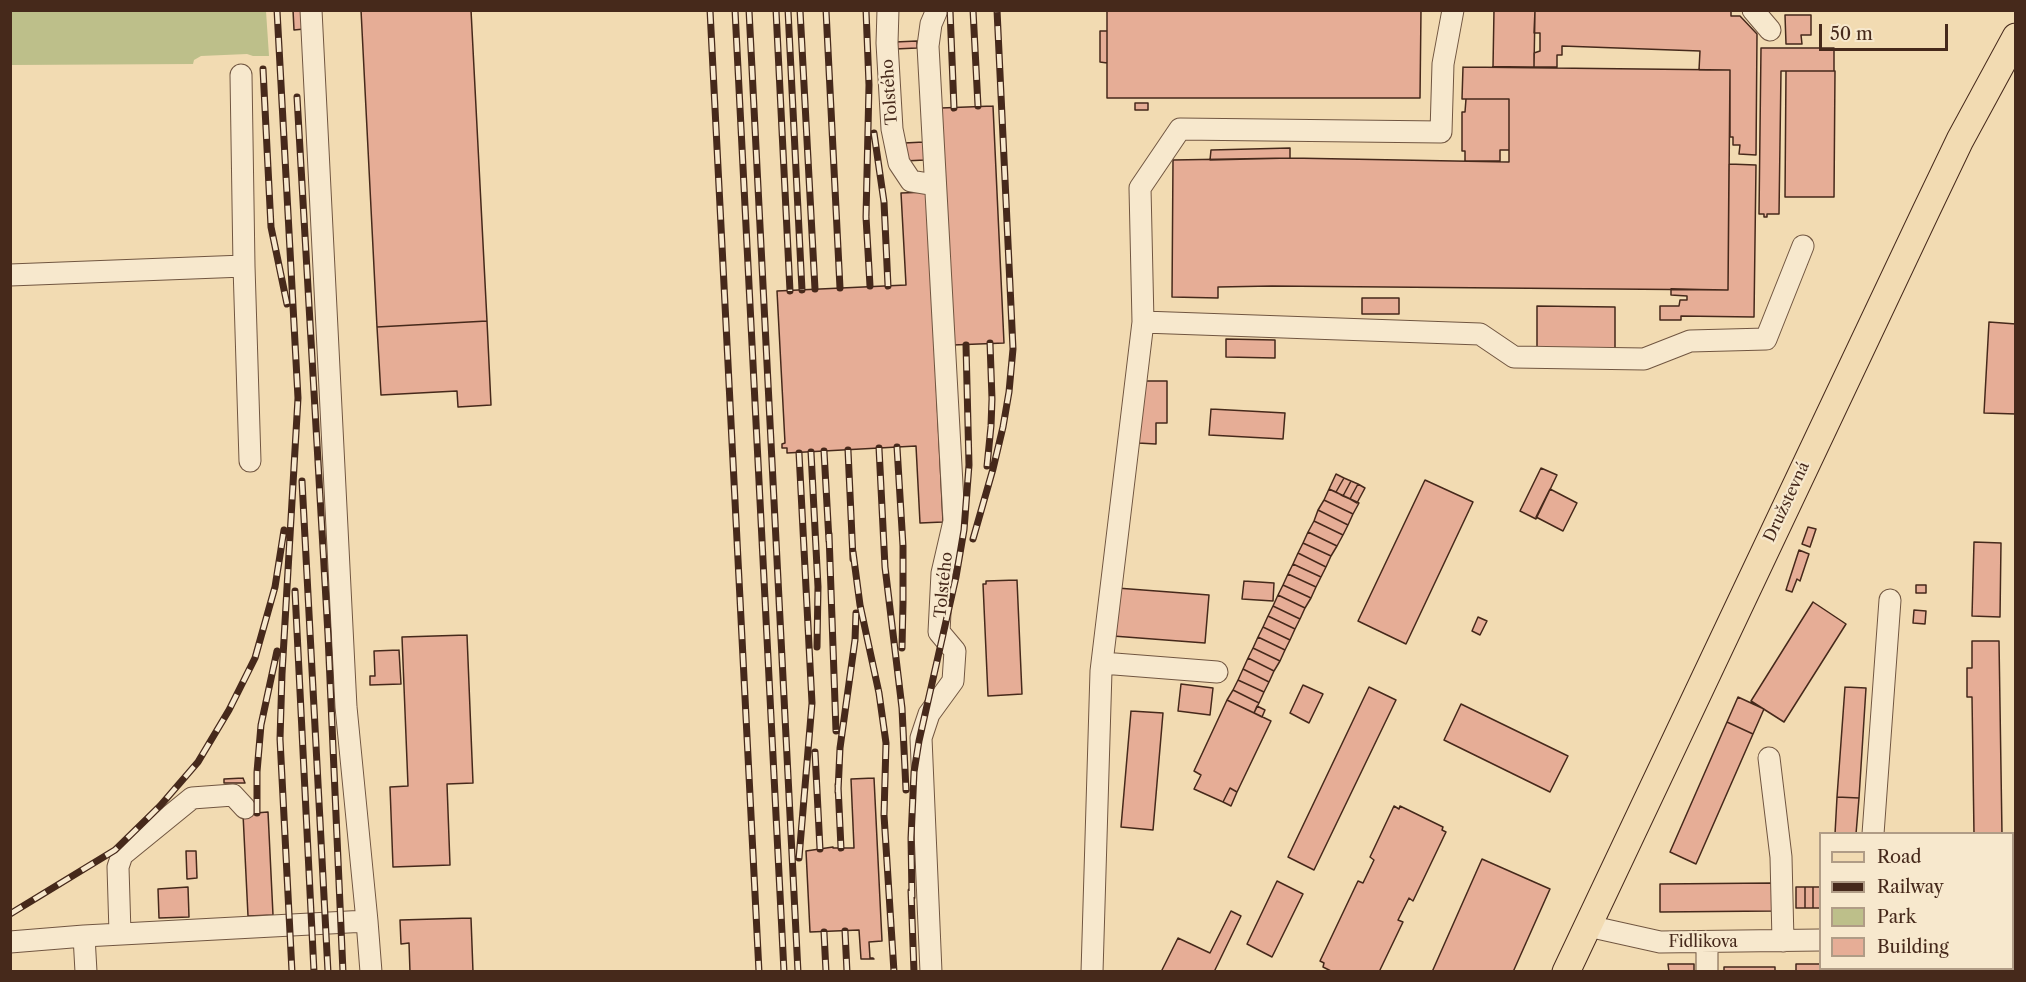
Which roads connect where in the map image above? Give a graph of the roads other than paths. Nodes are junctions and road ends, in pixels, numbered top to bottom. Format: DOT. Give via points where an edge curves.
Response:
graph roads {
  1 [pos="311,10"];
  2 [pos="888,10"];
  3 [pos="937,10"];
  4 [pos="1453,10"];
  5 [pos="1753,10"];
  6 [pos="1770,30"];
  7 [pos="2016,37"];
  8 [pos="241,75"];
  9 [pos="935,185"];
  10 [pos="1803,246"];
  11 [pos="244,266"];
  12 [pos="10,275"];
  13 [pos="1143,322"];
  14 [pos="250,461"];
  15 [pos="1890,600"];
  16 [pos="1102,663"];
  17 [pos="1217,672"];
  18 [pos="1769,758"];
  19 [pos="244,808"];
  20 [pos="1873,832"];
  21 [pos="367,921"];
  22 [pos="1588,926"];
  23 [pos="120,933"];
  24 [pos="84,936"];
  25 [pos="1819,940"];
  26 [pos="1783,941"];
  27 [pos="10,942"];
  28 [pos="1707,942"];
  29 [pos="86,972"];
  30 [pos="371,972"];
  31 [pos="931,972"];
  32 [pos="1092,972"];
  33 [pos="1566,972"];
  34 [pos="1707,972"];
  1 -- 21 [label="street" via="346,706"];
  2 -- 9 [label="street, Tolstého" via="892,129 899,163 911,181"];
  3 -- 9 [label="street, Tolstého" via="928,46"];
  4 -- 13 [label="street" via="1443,64 1440,132 1180,129 1140,188"];
  5 -- 6 [label="street"];
  7 -- 22 [label="main road, Družstevná" via="1960,140"];
  8 -- 11 [label="street"];
  9 -- 31 [label="street, Tolstého" via="954,521 942,573 939,632 955,651 953,681 929,714 921,738"];
  10 -- 13 [label="street" via="1766,339 1690,341 1644,358 1514,357 1480,334"];
  11 -- 12 [label="street"];
  11 -- 14 [label="street"];
  13 -- 16 [label="street"];
  15 -- 20 [label="street"];
  16 -- 17 [label="street"];
  16 -- 32 [label="street"];
  18 -- 26 [label="street" via="1781,856"];
  19 -- 23 [label="street" via="233,795 192,798 122,855 118,867"];
  21 -- 23 [label="street"];
  21 -- 30 [label="street"];
  22 -- 28 [label="street, Fidlikova" via="1660,942"];
  22 -- 33 [label="main road, Družstevná"];
  23 -- 24 [label="street"];
  24 -- 27 [label="street"];
  24 -- 29 [label="street"];
  25 -- 26 [label="street, Fidlikova"];
  26 -- 28 [label="street, Fidlikova"];
  28 -- 34 [label="street"];
}
